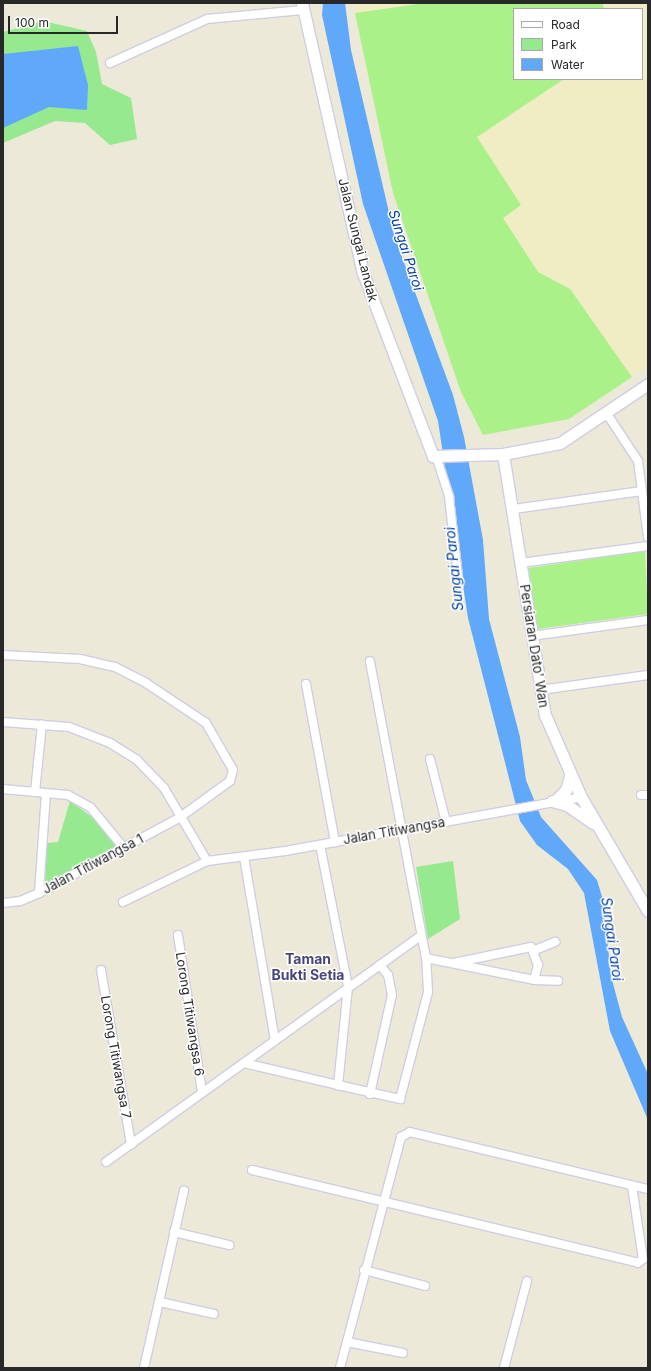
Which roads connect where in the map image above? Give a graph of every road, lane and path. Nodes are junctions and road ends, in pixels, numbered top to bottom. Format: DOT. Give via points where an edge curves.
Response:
graph roads {
  1 [pos="303,7"];
  2 [pos="110,63"];
  3 [pos="648,384"];
  4 [pos="607,414"];
  5 [pos="503,454"];
  6 [pos="441,458"];
  7 [pos="642,491"];
  8 [pos="514,509"];
  9 [pos="648,538"];
  10 [pos="648,546"];
  11 [pos="521,563"];
  12 [pos="459,585"];
  13 [pos="648,620"];
  14 [pos="531,636"];
  15 [pos="3,655"];
  16 [pos="370,661"];
  17 [pos="648,675"];
  18 [pos="306,684"];
  19 [pos="540,690"];
  20 [pos="3,722"];
  21 [pos="42,724"];
  22 [pos="430,760"];
  23 [pos="570,776"];
  24 [pos="3,789"];
  25 [pos="35,792"];
  26 [pos="46,793"];
  27 [pos="581,797"];
  28 [pos="553,801"];
  29 [pos="179,818"];
  30 [pos="446,822"];
  31 [pos="597,826"];
  32 [pos="400,830"];
  33 [pos="335,842"];
  34 [pos="320,845"];
  35 [pos="123,848"];
  36 [pos="244,857"];
  37 [pos="207,861"];
  38 [pos="39,893"];
  39 [pos="123,902"];
  40 [pos="3,903"];
  41 [pos="648,911"];
  42 [pos="178,935"];
  43 [pos="419,937"];
  44 [pos="555,942"];
  45 [pos="535,950"];
  46 [pos="426,958"];
  47 [pos="454,963"];
  48 [pos="380,965"];
  49 [pos="101,970"];
  50 [pos="534,980"];
  51 [pos="558,981"];
  52 [pos="348,987"];
  53 [pos="275,1040"];
  54 [pos="244,1063"];
  55 [pos="338,1085"];
  56 [pos="202,1092"];
  57 [pos="370,1094"];
  58 [pos="131,1144"];
  59 [pos="106,1162"];
  60 [pos="252,1170"];
  61 [pos="632,1186"];
  62 [pos="648,1189"];
  63 [pos="184,1190"];
  64 [pos="384,1200"];
  65 [pos="174,1232"];
  66 [pos="229,1245"];
  67 [pos="364,1270"];
  68 [pos="527,1281"];
  69 [pos="425,1286"];
  70 [pos="160,1302"];
  71 [pos="214,1314"];
  72 [pos="347,1342"];
  73 [pos="403,1353"];
  74 [pos="144,1368"];
  75 [pos="340,1368"];
  76 [pos="504,1368"];
  1 -- 2 [label="street" via="207,19"];
  1 -- 6 [label="street, Jalan Sungai Landak" via="363,273 409,399"];
  3 -- 4 [label="street"];
  4 -- 5 [label="street" via="560,443"];
  4 -- 7 [label="street" via="638,461"];
  5 -- 6 [label="street"];
  5 -- 8 [label="street, Persiaran Dato' Wan"];
  6 -- 12 [label="street" via="449,497"];
  7 -- 8 [label="street"];
  7 -- 9 [label="street"];
  8 -- 11 [label="street, Persiaran Dato' Wan"];
  10 -- 11 [label="street"];
  11 -- 14 [label="street, Persiaran Dato' Wan"];
  13 -- 14 [label="street"];
  14 -- 19 [label="street, Persiaran Dato' Wan"];
  15 -- 29 [label="street, Jalan Titiwangsa 1" via="80,659 115,667 146,682 206,723 234,770 230,781"];
  16 -- 32 [label="street"];
  17 -- 19 [label="street"];
  18 -- 33 [label="street"];
  19 -- 23 [label="street, Persiaran Dato' Wan" via="544,715"];
  20 -- 21 [label="street"];
  21 -- 25 [label="street"];
  21 -- 29 [label="street" via="69,727 110,743 137,760 164,788"];
  22 -- 30 [label="street"];
  23 -- 27 [label="street, Persiaran Dato' Wan"];
  23 -- 28 [label="street" via="566,790"];
  24 -- 25 [label="street"];
  25 -- 26 [label="street"];
  26 -- 35 [label="street" via="68,795 91,808"];
  26 -- 38 [label="street"];
  27 -- 28 [label="street, Jalan Titiwangsa"];
  27 -- 31 [label="street, Persiaran Dato' Wan"];
  28 -- 30 [label="street, Jalan Titiwangsa"];
  28 -- 31 [label="street" via="567,805"];
  29 -- 35 [label="street, Jalan Titiwangsa 1"];
  29 -- 37 [label="street"];
  30 -- 32 [label="street, Jalan Titiwangsa"];
  31 -- 41 [label="street, Persiaran Dato' Wan"];
  32 -- 33 [label="street, Jalan Titiwangsa"];
  32 -- 43 [label="street"];
  33 -- 34 [label="street, Jalan Titiwangsa"];
  34 -- 36 [label="street, Jalan Titiwangsa"];
  34 -- 52 [label="street"];
  35 -- 38 [label="street, Jalan Titiwangsa 1"];
  36 -- 37 [label="street, Jalan Titiwangsa"];
  36 -- 53 [label="street"];
  37 -- 39 [label="street, Jalan Titiwangsa"];
  38 -- 40 [label="street, Jalan Titiwangsa 1" via="20,901"];
  42 -- 56 [label="street, Lorong Titiwangsa 6"];
  43 -- 46 [label="street"];
  43 -- 48 [label="street"];
  44 -- 45 [label="street"];
  45 -- 47 [label="street" via="529,947"];
  45 -- 50 [label="street" via="538,966"];
  46 -- 47 [label="street"];
  46 -- 57 [label="street" via="428,992 403,1097 396,1100"];
  47 -- 50 [label="street"];
  48 -- 52 [label="street"];
  48 -- 57 [label="street" via="388,976 392,995"];
  49 -- 58 [label="street, Lorong Titiwangsa 7"];
  50 -- 51 [label="street"];
  52 -- 53 [label="street"];
  52 -- 55 [label="street"];
  53 -- 54 [label="street"];
  54 -- 55 [label="street"];
  54 -- 56 [label="street"];
  55 -- 57 [label="street"];
  56 -- 58 [label="street"];
  58 -- 59 [label="street"];
  60 -- 64 [label="street"];
  61 -- 62 [label="street"];
  61 -- 64 [label="street" via="410,1132 401,1137"];
  61 -- 64 [label="street" via="643,1259 638,1263"];
  63 -- 65 [label="street"];
  64 -- 67 [label="street"];
  65 -- 66 [label="street"];
  65 -- 70 [label="street"];
  67 -- 69 [label="street"];
  67 -- 72 [label="street"];
  68 -- 76 [label="street"];
  70 -- 71 [label="street"];
  70 -- 74 [label="street"];
  72 -- 73 [label="street"];
  72 -- 75 [label="street"];
}
